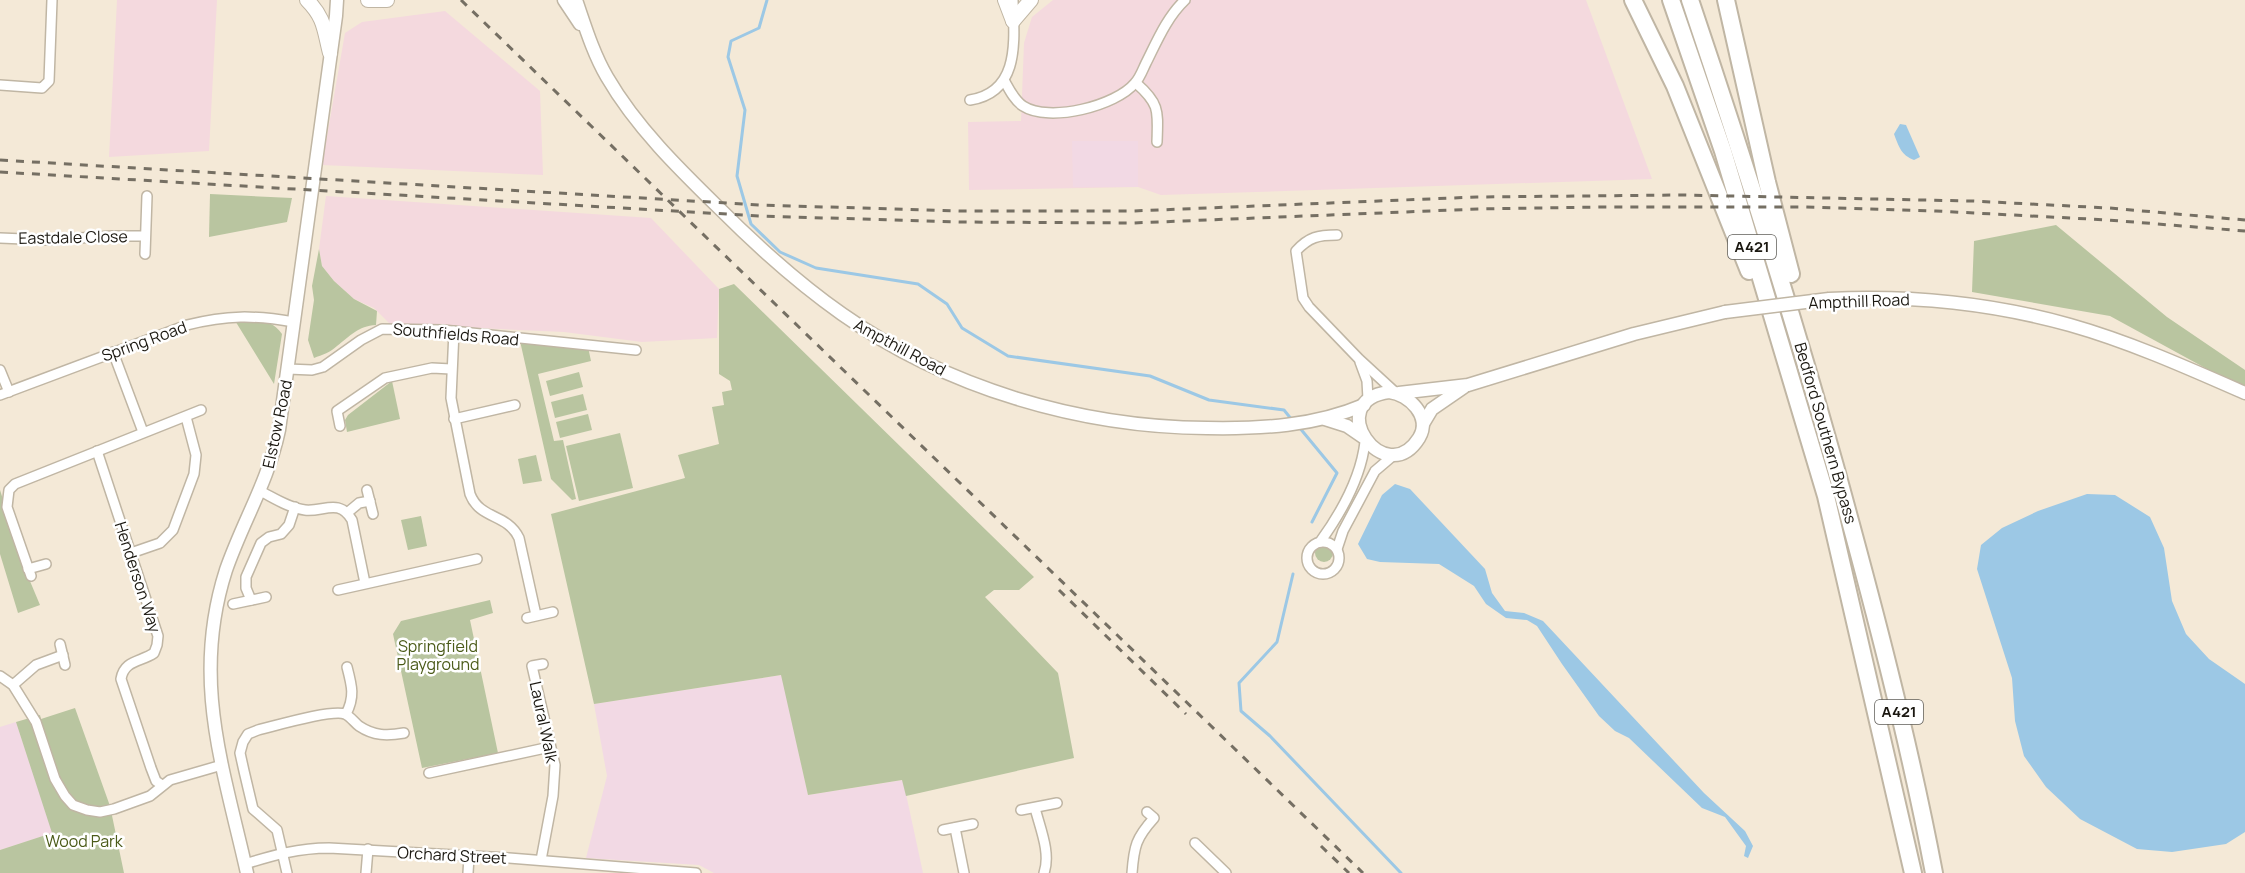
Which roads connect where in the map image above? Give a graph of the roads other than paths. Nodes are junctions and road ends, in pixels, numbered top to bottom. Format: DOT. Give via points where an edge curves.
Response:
graph roads {
  1 [pos="52,0"];
  2 [pos="307,0"];
  3 [pos="337,0"];
  4 [pos="368,0"];
  5 [pos="387,0"];
  6 [pos="564,0"];
  7 [pos="576,0"];
  8 [pos="585,0"];
  9 [pos="1005,0"];
  10 [pos="1013,0"];
  11 [pos="1031,0"];
  12 [pos="1185,0"];
  13 [pos="1634,0"];
  14 [pos="1671,0"];
  15 [pos="1690,0"];
  16 [pos="1726,0"];
  17 [pos="1014,21"];
  18 [pos="592,43"];
  19 [pos="330,53"];
  20 [pos="1004,80"];
  21 [pos="1136,82"];
  22 [pos="0,86"];
  23 [pos="970,100"];
  24 [pos="1157,142"];
  25 [pos="147,196"];
  26 [pos="145,236"];
  27 [pos="1337,236"];
  28 [pos="0,238"];
  29 [pos="145,254"];
  30 [pos="294,322"];
  31 [pos="453,331"];
  32 [pos="636,350"];
  33 [pos="113,352"];
  34 [pos="1359,359"];
  35 [pos="288,369"];
  36 [pos="451,369"];
  37 [pos="0,370"];
  38 [pos="1468,385"];
  39 [pos="1397,393"];
  40 [pos="2245,393"];
  41 [pos="4,394"];
  42 [pos="1366,402"];
  43 [pos="515,405"];
  44 [pos="1820,406"];
  45 [pos="201,410"];
  46 [pos="186,417"];
  47 [pos="454,419"];
  48 [pos="1325,419"];
  49 [pos="1423,424"];
  50 [pos="340,426"];
  51 [pos="143,432"];
  52 [pos="1364,439"];
  53 [pos="97,451"];
  54 [pos="1395,454"];
  55 [pos="368,490"];
  56 [pos="260,491"];
  57 [pos="1826,496"];
  58 [pos="370,501"];
  59 [pos="295,507"];
  60 [pos="347,513"];
  61 [pos="373,514"];
  62 [pos="1320,542"];
  63 [pos="1337,549"];
  64 [pos="131,553"];
  65 [pos="477,558"];
  66 [pos="46,564"];
  67 [pos="365,583"];
  68 [pos="338,590"];
  69 [pos="266,597"];
  70 [pos="251,600"];
  71 [pos="233,604"];
  72 [pos="553,612"];
  73 [pos="60,644"];
  74 [pos="543,664"];
  75 [pos="348,667"];
  76 [pos="0,676"];
  77 [pos="13,685"];
  78 [pos="346,714"];
  79 [pos="404,732"];
  80 [pos="550,747"];
  81 [pos="222,765"];
  82 [pos="429,773"];
  83 [pos="162,785"];
  84 [pos="1057,803"];
  85 [pos="1035,808"];
  86 [pos="1021,810"];
  87 [pos="1147,812"];
  88 [pos="973,824"];
  89 [pos="955,828"];
  90 [pos="943,830"];
  91 [pos="1195,843"];
  92 [pos="368,849"];
  93 [pos="282,852"];
  94 [pos="469,857"];
  95 [pos="541,860"];
  96 [pos="246,868"];
  97 [pos="287,873"];
  98 [pos="366,873"];
  99 [pos="468,873"];
  100 [pos="696,873"];
  101 [pos="964,873"];
  102 [pos="1044,873"];
  103 [pos="1132,873"];
  104 [pos="1226,873"];
  105 [pos="1913,873"];
  106 [pos="1934,873"];
  1 -- 22 [label="street" via="50,81 42,88"];
  2 -- 19 [label="main road" via="324,22"];
  3 -- 19 [label="main road, Elstow Road"];
  4 -- 5 [label="main road"];
  6 -- 18 [label="main road, Ampthill Road"];
  7 -- 18 [label="main road, Ampthill Road"];
  8 -- 18 [label="main road"];
  9 -- 17 [label="main road"];
  10 -- 17 [label="street"];
  11 -- 17 [label="main road"];
  12 -- 21 [label="street" via="1165,26"];
  13 -- 57 [label="highway" via="1675,86 1748,266"];
  14 -- 57 [label="highway, Bedford Southern Bypass / A421" via="1723,151"];
  15 -- 44 [label="highway, Bedford Southern Bypass / A421"];
  16 -- 44 [label="highway"];
  17 -- 20 [label="street" via="1011,65"];
  18 -- 48 [label="main road, Ampthill Road" via="607,76 633,116 735,224 824,301 909,354 996,391 1077,414 1169,427 1221,428"];
  19 -- 30 [label="main road, Elstow Road"];
  20 -- 21 [label="street" via="1023,106 1054,112 1109,101"];
  20 -- 23 [label="street" via="994,93"];
  21 -- 24 [label="street" via="1156,107"];
  25 -- 26 [label="street, Eastdale Close"];
  26 -- 28 [label="street, Eastdale Close"];
  26 -- 29 [label="street, Eastdale Close"];
  27 -- 34 [label="street" via="1318,235 1296,251 1300,286 1309,307"];
  30 -- 33 [label="street, Spring Road" via="258,316 214,318"];
  30 -- 35 [label="main road, Elstow Road"];
  31 -- 32 [label="street, Southfields Road"];
  31 -- 35 [label="street, Southfields Road" via="382,328 323,367"];
  31 -- 36 [label="street"];
  33 -- 41 [label="street, Spring Road"];
  33 -- 51 [label="street"];
  34 -- 39 [label="street"];
  34 -- 42 [label="street" via="1367,381"];
  35 -- 56 [label="main road, Elstow Road" via="272,462"];
  36 -- 47 [label="street"];
  36 -- 50 [label="street" via="432,368 384,378 337,411"];
  37 -- 41 [label="street"];
  38 -- 39 [label="main road, Ampthill Road"];
  38 -- 40 [label="main road, Ampthill Road, bridge" via="1634,334 1725,312 1829,299 1917,298 2021,313 2097,334"];
  38 -- 49 [label="main road, Ampthill Road" via="1432,409"];
  39 -- 42 [label="main road" via="1381,393"];
  39 -- 49 [label="main road" via="1415,406"];
  42 -- 48 [label="main road, Ampthill Road"];
  42 -- 52 [label="main road" via="1360,419"];
  43 -- 47 [label="street"];
  44 -- 106 [label="highway, Bedford Southern Bypass / A421" via="1860,552"];
  45 -- 46 [label="street"];
  46 -- 51 [label="street"];
  46 -- 64 [label="street" via="196,455 194,474 173,530 160,543"];
  47 -- 72 [label="street" via="474,504 516,531 532,617"];
  48 -- 52 [label="main road" via="1347,426"];
  49 -- 54 [label="main road" via="1416,442"];
  51 -- 53 [label="street"];
  52 -- 54 [label="main road" via="1376,450"];
  52 -- 62 [label="street" via="1363,463"];
  53 -- 64 [label="street, Henderson Way"];
  53 -- 66 [label="street" via="23,480 9,490 7,507 30,573"];
  54 -- 63 [label="street" via="1374,471"];
  55 -- 58 [label="street"];
  56 -- 59 [label="street"];
  56 -- 81 [label="main road, Elstow Road" via="227,568 212,631 210,696"];
  57 -- 105 [label="highway, Bedford Southern Bypass / A421"];
  58 -- 60 [label="street" via="359,503"];
  58 -- 61 [label="street"];
  59 -- 60 [label="street" via="339,507"];
  59 -- 70 [label="street" via="281,534 261,543 246,577"];
  60 -- 67 [label="street" via="352,520"];
  62 -- 63 [label="street"];
  62 -- 63 [label="street" via="1308,554 1308,563 1317,573 1335,570 1340,557"];
  64 -- 83 [label="street, Henderson Way" via="158,645 147,658 126,666 121,679 156,781"];
  65 -- 67 [label="street"];
  67 -- 68 [label="street"];
  69 -- 70 [label="street"];
  70 -- 71 [label="street"];
  73 -- 77 [label="street" via="64,660 36,665"];
  74 -- 80 [label="street, Laural Walk" via="532,666"];
  75 -- 78 [label="street" via="353,691"];
  76 -- 77 [label="street"];
  77 -- 83 [label="street" via="36,722 55,779 73,805 100,812 114,809 150,796"];
  78 -- 79 [label="street" via="375,734 390,736"];
  78 -- 93 [label="street" via="332,713 258,729 243,742 240,753 253,809 277,830"];
  80 -- 82 [label="street"];
  80 -- 95 [label="street, Laural Walk" via="555,779"];
  81 -- 83 [label="street"];
  81 -- 96 [label="main road, Elstow Road"];
  84 -- 85 [label="street"];
  85 -- 86 [label="street"];
  85 -- 102 [label="street" via="1046,850"];
  87 -- 103 [label="street" via="1154,818 1133,849"];
  88 -- 89 [label="street"];
  89 -- 90 [label="street"];
  89 -- 101 [label="street"];
  91 -- 104 [label="street"];
  92 -- 93 [label="street, Orchard Street" via="304,848"];
  92 -- 94 [label="street, Orchard Street"];
  92 -- 98 [label="street"];
  93 -- 96 [label="street, Orchard Street"];
  93 -- 97 [label="street"];
  94 -- 95 [label="street, Orchard Street"];
  94 -- 99 [label="street"];
  95 -- 100 [label="street, Orchard Street"];
}
